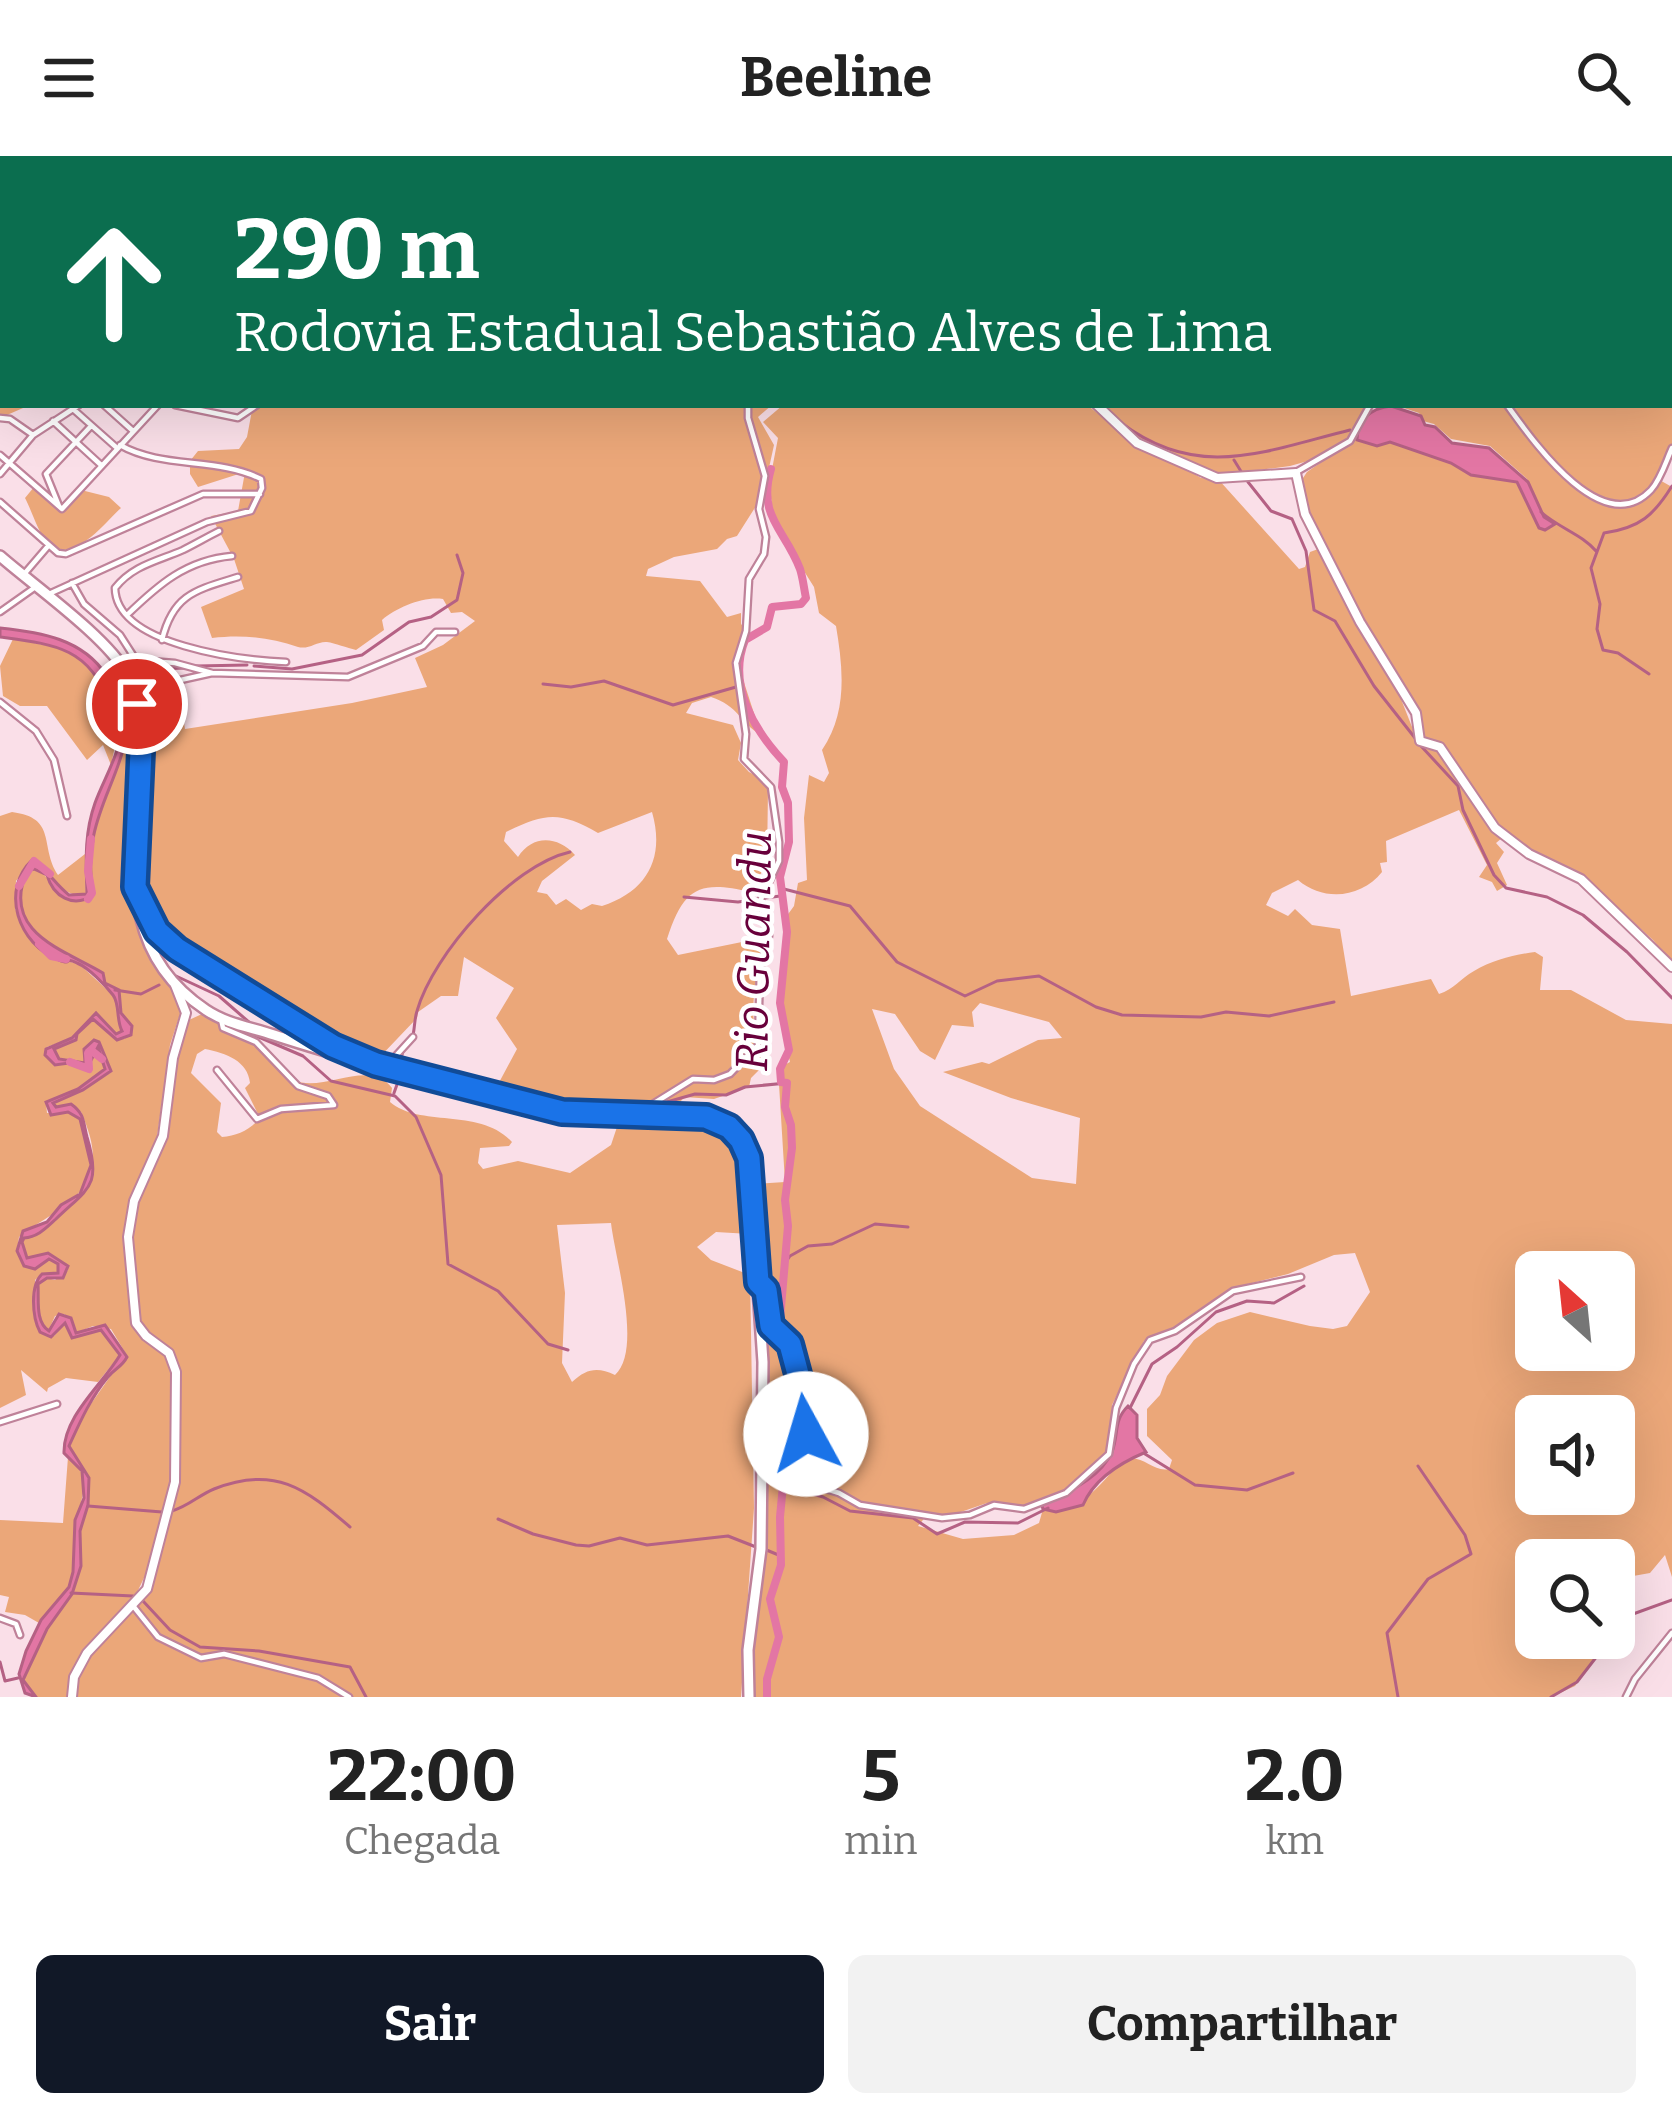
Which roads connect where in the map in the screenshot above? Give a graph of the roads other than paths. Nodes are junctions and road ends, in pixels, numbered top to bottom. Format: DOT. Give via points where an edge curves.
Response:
graph roads {
  1 [pos="74,408"];
  2 [pos="77,408"];
  3 [pos="107,408"];
  4 [pos="155,408"];
  5 [pos="189,408"];
  6 [pos="254,408"];
  7 [pos="748,408"];
  8 [pos="1100,408"];
  9 [pos="1368,408"];
  10 [pos="1509,408"];
  11 [pos="0,418"];
  12 [pos="53,422"];
  13 [pos="91,426"];
  14 [pos="133,431"];
  15 [pos="33,435"];
  16 [pos="75,442"];
  17 [pos="118,446"];
  18 [pos="1672,448"];
  19 [pos="0,455"];
  20 [pos="10,463"];
  21 [pos="101,465"];
  22 [pos="1296,473"];
  23 [pos="0,475"];
  24 [pos="260,494"];
  25 [pos="0,502"];
  26 [pos="61,508"];
  27 [pos="219,531"];
  28 [pos="49,545"];
  29 [pos="0,556"];
  30 [pos="232,556"];
  31 [pos="22,575"];
  32 [pos="238,577"];
  33 [pos="72,583"];
  34 [pos="35,586"];
  35 [pos="46,596"];
  36 [pos="0,613"];
  37 [pos="128,616"];
  38 [pos="455,632"];
  39 [pos="162,640"];
  40 [pos="246,659"];
  41 [pos="286,662"];
  42 [pos="212,673"];
  43 [pos="251,674"];
  44 [pos="136,696"];
  45 [pos="0,702"];
  46 [pos="67,816"];
  47 [pos="135,887"];
  48 [pos="177,949"];
  49 [pos="156,963"];
  50 [pos="1672,968"];
  51 [pos="174,984"];
  52 [pos="270,1006"];
  53 [pos="218,1017"];
  54 [pos="271,1034"];
  55 [pos="413,1037"];
  56 [pos="172,1058"];
  57 [pos="376,1064"];
  58 [pos="391,1067"];
  59 [pos="217,1070"];
  60 [pos="638,1114"];
  61 [pos="1301,1277"];
  62 [pos="758,1282"];
  63 [pos="57,1404"];
  64 [pos="0,1422"];
  65 [pos="134,1607"];
  66 [pos="0,1618"];
  67 [pos="1672,1633"];
  68 [pos="20,1635"];
  69 [pos="72,1697"];
  70 [pos="349,1697"];
  71 [pos="749,1697"];
  72 [pos="1626,1697"];
  1 -- 12 [label="street"];
  2 -- 13 [label="street"];
  3 -- 14 [label="street"];
  4 -- 14 [label="street"];
  5 -- 6 [label="street" via="235,418"];
  7 -- 60 [label="street" via="765,476 759,509 766,537 751,573 736,676 744,759 771,787 779,852 761,900 769,935 758,1045 730,1074 689,1081"];
  8 -- 22 [label="street" via="1137,443 1217,478"];
  9 -- 22 [label="street" via="1350,441"];
  10 -- 18 [label="street" via="1569,482 1597,497 1643,496"];
  11 -- 15 [label="street"];
  12 -- 15 [label="street"];
  12 -- 16 [label="street"];
  13 -- 16 [label="street"];
  13 -- 17 [label="street"];
  14 -- 17 [label="street"];
  15 -- 20 [label="street"];
  16 -- 21 [label="street"];
  16 -- 26 [label="street" via="46,474"];
  17 -- 21 [label="street"];
  17 -- 24 [label="street" via="244,471 262,480"];
  19 -- 20 [label="street"];
  20 -- 23 [label="street"];
  20 -- 26 [label="street"];
  21 -- 26 [label="street"];
  22 -- 50 [label="street" via="1306,514 1416,713 1420,741 1440,747 1495,828 1581,878"];
  24 -- 28 [label="street" via="203,494 73,552"];
  24 -- 33 [label="street" via="251,512 208,522"];
  25 -- 28 [label="street"];
  27 -- 37 [label="street" via="123,578 115,596"];
  28 -- 31 [label="street"];
  29 -- 31 [label="main road"];
  30 -- 37 [label="street" via="166,578"];
  31 -- 34 [label="main road"];
  32 -- 39 [label="street" via="182,599"];
  33 -- 35 [label="street"];
  33 -- 42 [label="street" via="136,660"];
  34 -- 35 [label="main road"];
  34 -- 36 [label="street"];
  35 -- 44 [label="main road" via="116,659"];
  37 -- 39 [label="street"];
  38 -- 43 [label="street" via="436,632 426,644 342,678"];
  39 -- 40 [label="street"];
  40 -- 41 [label="street"];
  40 -- 43 [label="street"];
  42 -- 43 [label="street"];
  42 -- 44 [label="street"];
  44 -- 47 [label="main road"];
  45 -- 46 [label="street" via="54,760"];
  47 -- 48 [label="main road" via="150,921"];
  47 -- 49 [label="main road"];
  48 -- 49 [label="main road" via="163,948"];
  48 -- 52 [label="main road"];
  49 -- 51 [label="main road"];
  51 -- 53 [label="main road"];
  51 -- 56 [label="street" via="186,1012"];
  52 -- 54 [label="main road" via="284,1022"];
  52 -- 57 [label="main road"];
  53 -- 54 [label="main road"];
  53 -- 56 [label="street" via="187,1022"];
  53 -- 59 [label="street" via="334,1105 257,1119"];
  54 -- 57 [label="main road"];
  55 -- 58 [label="street"];
  56 -- 65 [label="street" via="163,1136 134,1201 128,1238 136,1323 169,1353 176,1372 177,1469 152,1577"];
  57 -- 58 [label="main road"];
  58 -- 60 [label="main road" via="562,1112"];
  60 -- 62 [label="main road" via="706,1117 741,1140 754,1196"];
  61 -- 62 [label="street" via="1233,1291 1147,1343 1116,1408 1109,1454 1072,1490 1024,1509 994,1504 957,1518 860,1505 810,1484 803,1391"];
  62 -- 71 [label="main road" via="760,1550"];
  63 -- 64 [label="street"];
  65 -- 69 [label="street" via="86,1653"];
  65 -- 70 [label="street" via="158,1636 201,1658 224,1654 318,1678"];
  66 -- 68 [label="street"];
  67 -- 72 [label="street"];
}
